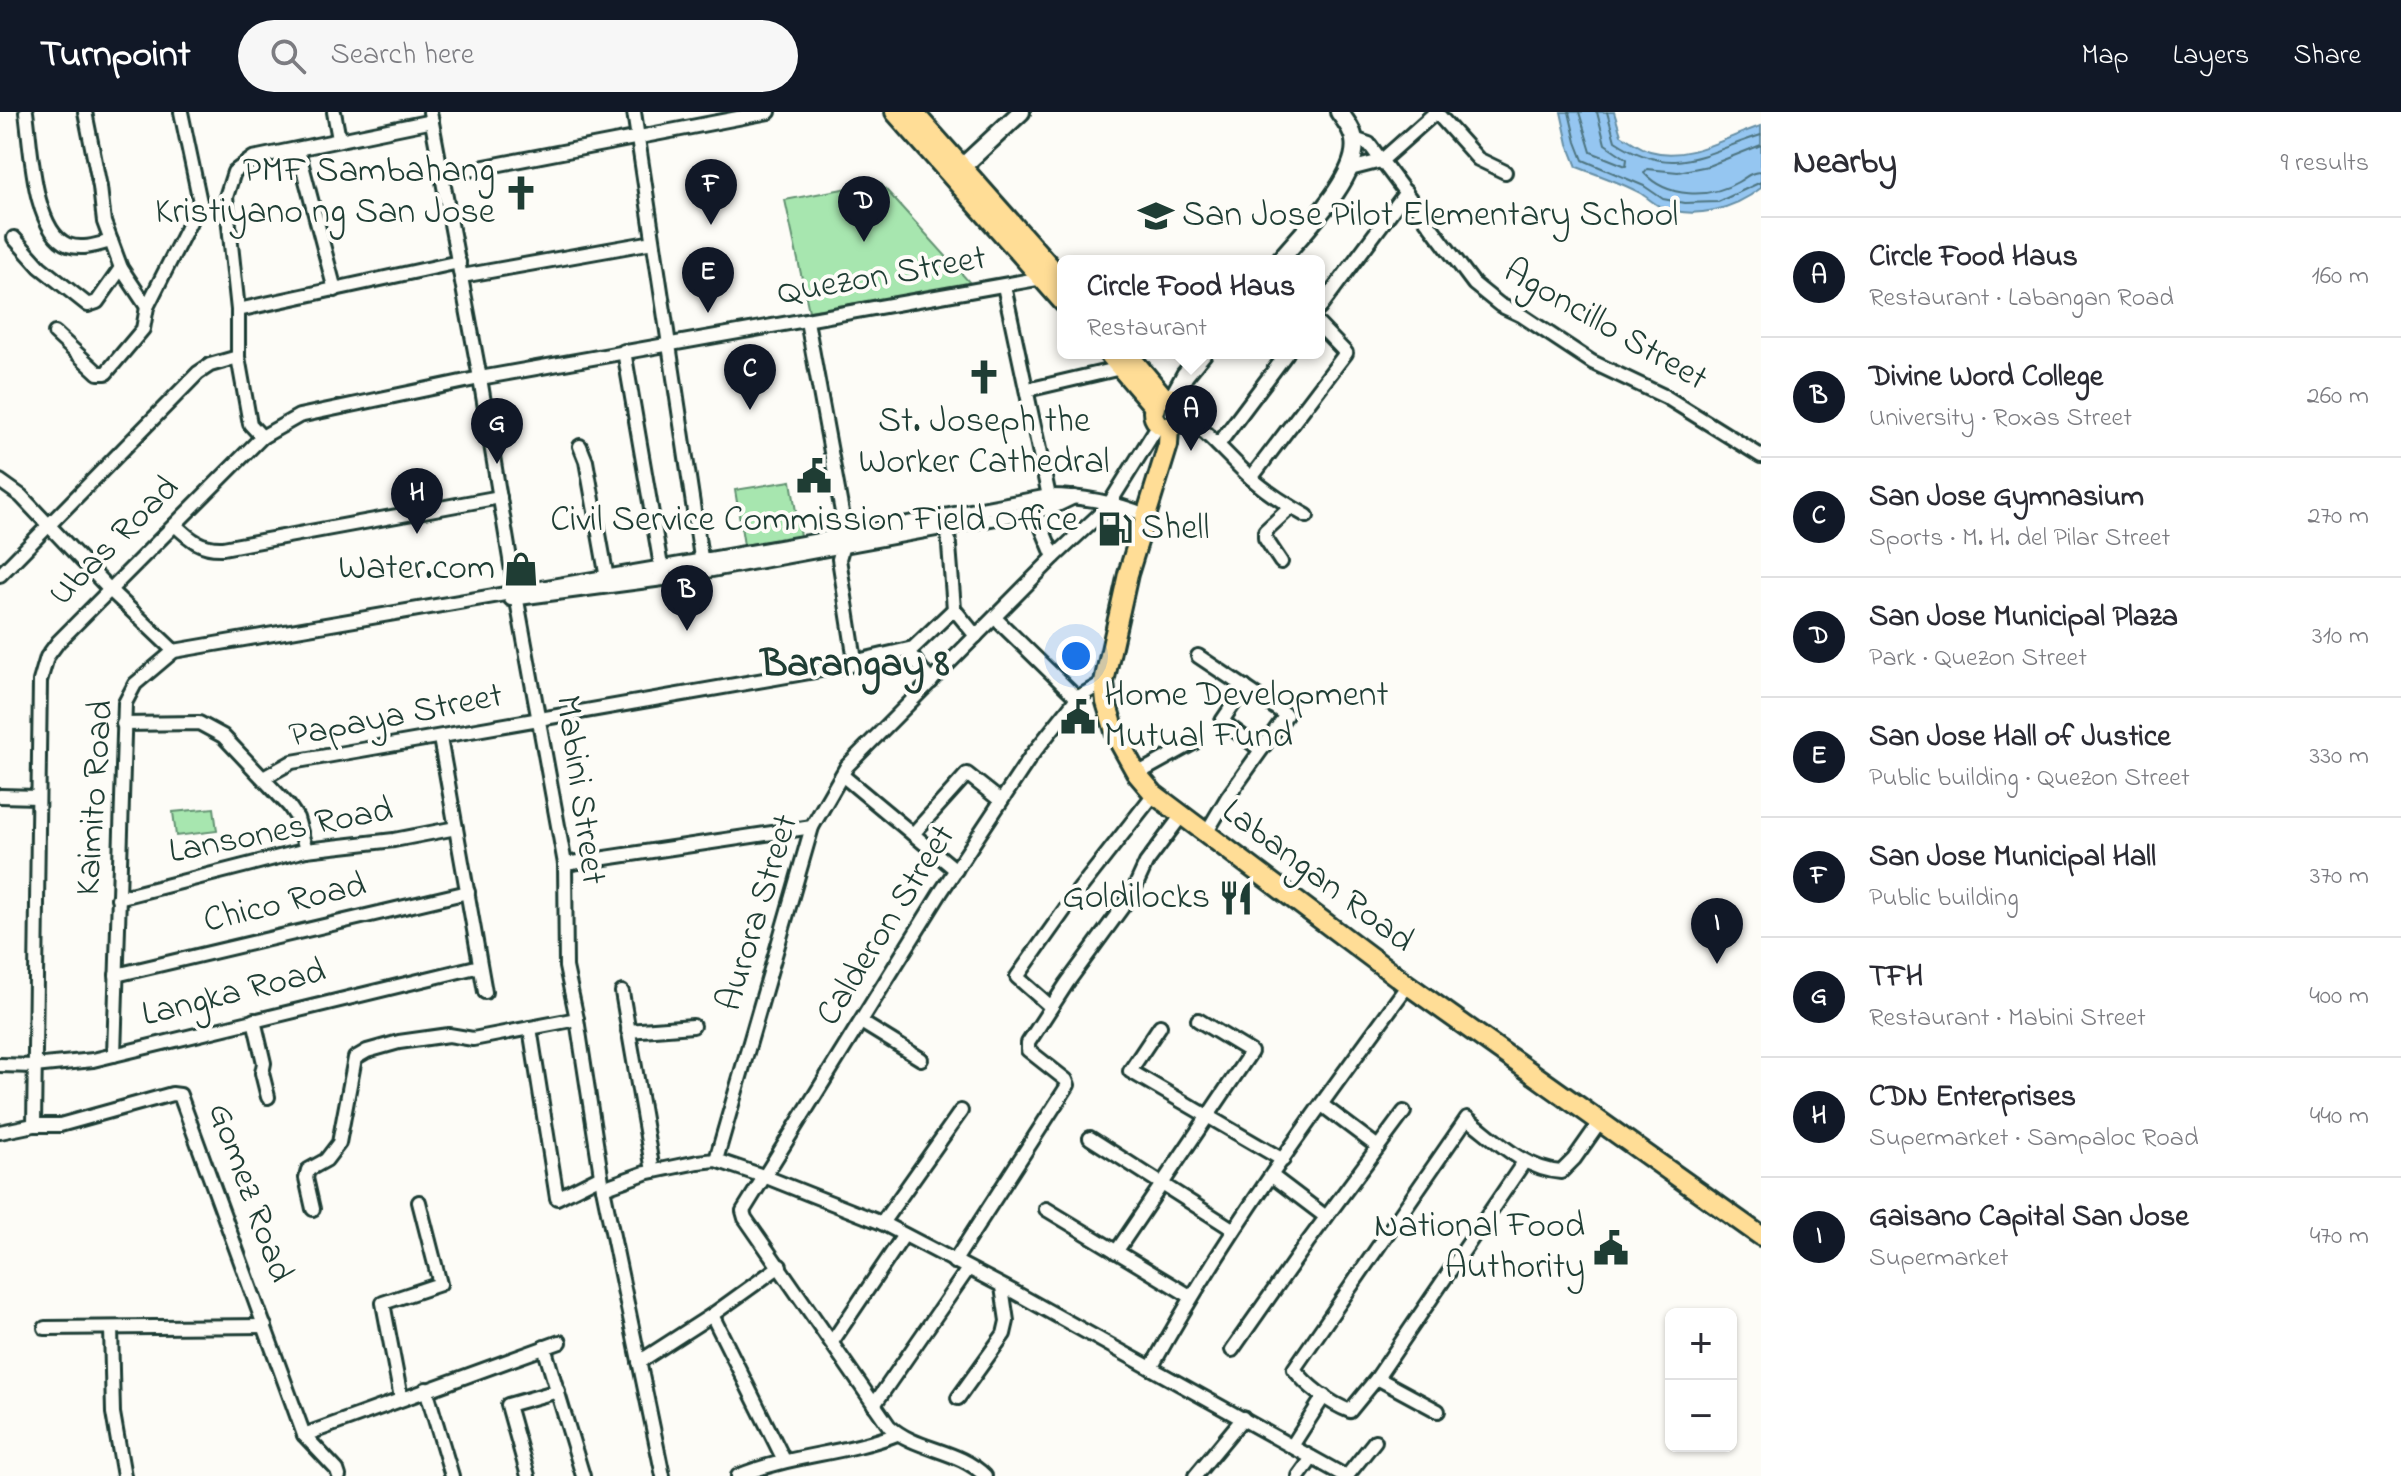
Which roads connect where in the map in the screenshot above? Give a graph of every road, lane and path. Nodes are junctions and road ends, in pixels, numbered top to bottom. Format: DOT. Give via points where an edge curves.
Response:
graph roads {
  1 [pos="26,112"];
  2 [pos="85,112"];
  3 [pos="181,112"];
  4 [pos="334,112"];
  5 [pos="634,112"];
  6 [pos="769,112"];
  7 [pos="895,112"];
  8 [pos="913,112"];
  9 [pos="1021,112"];
  10 [pos="1339,112"];
  11 [pos="1436,112"];
  12 [pos="431,116"];
  13 [pos="639,137"];
  14 [pos="339,139"];
  15 [pos="1354,139"];
  16 [pos="298,150"];
  17 [pos="1381,161"];
  18 [pos="955,169"];
  19 [pos="1350,169"];
  20 [pos="1505,172"];
  21 [pos="443,175"];
  22 [pos="1406,192"];
  23 [pos="226,197"];
  24 [pos="200,202"];
  25 [pos="14,238"];
  26 [pos="111,241"];
  27 [pos="653,242"];
  28 [pos="1284,255"];
  29 [pos="459,262"];
  30 [pos="121,268"];
  31 [pos="462,276"];
  32 [pos="1054,278"];
  33 [pos="1004,286"];
  34 [pos="335,290"];
  35 [pos="1325,301"];
  36 [pos="147,307"];
  37 [pos="238,310"];
  38 [pos="807,321"];
  39 [pos="1325,331"];
  40 [pos="55,333"];
  41 [pos="670,343"];
  42 [pos="624,351"];
  43 [pos="238,357"];
  44 [pos="1198,359"];
  45 [pos="1282,359"];
  46 [pos="1124,360"];
  47 [pos="480,378"];
  48 [pos="1027,390"];
  49 [pos="1167,412"];
  50 [pos="262,437"];
  51 [pos="1218,445"];
  52 [pos="580,446"];
  53 [pos="1761,456"];
  54 [pos="1251,478"];
  55 [pos="0,481"];
  56 [pos="500,497"];
  57 [pos="1111,501"];
  58 [pos="1050,502"];
  59 [pos="1032,506"];
  60 [pos="1291,507"];
  61 [pos="1146,515"];
  62 [pos="1307,516"];
  63 [pos="947,521"];
  64 [pos="50,525"];
  65 [pos="175,525"];
  66 [pos="845,539"];
  67 [pos="1054,557"];
  68 [pos="1281,562"];
  69 [pos="702,566"];
  70 [pos="662,573"];
  71 [pos="0,575"];
  72 [pos="607,581"];
  73 [pos="110,590"];
  74 [pos="516,596"];
  75 [pos="954,609"];
  76 [pos="995,618"];
  77 [pos="976,636"];
  78 [pos="907,650"];
  79 [pos="174,651"];
  80 [pos="1198,656"];
  81 [pos="853,662"];
  82 [pos="931,682"];
  83 [pos="1104,682"];
  84 [pos="1245,687"];
  85 [pos="1077,698"];
  86 [pos="540,720"];
  87 [pos="123,724"];
  88 [pos="440,738"];
  89 [pos="1195,742"];
  90 [pos="1261,750"];
  91 [pos="1137,774"];
  92 [pos="842,775"];
  93 [pos="265,777"];
  94 [pos="1154,794"];
  95 [pos="0,796"];
  96 [pos="38,797"];
  97 [pos="1001,801"];
  98 [pos="1182,815"];
  99 [pos="812,827"];
  100 [pos="456,828"];
  101 [pos="913,834"];
  102 [pos="1205,835"];
  103 [pos="306,850"];
  104 [pos="565,864"];
  105 [pos="956,870"];
  106 [pos="468,892"];
  107 [pos="118,898"];
  108 [pos="480,966"];
  109 [pos="116,975"];
  110 [pos="1408,985"];
  111 [pos="485,992"];
  112 [pos="622,992"];
  113 [pos="1051,1007"];
  114 [pos="577,1019"];
  115 [pos="254,1020"];
  116 [pos="1198,1020"];
  117 [pos="861,1022"];
  118 [pos="693,1026"];
  119 [pos="1160,1026"];
  120 [pos="530,1028"];
  121 [pos="628,1031"];
  122 [pos="114,1055"];
  123 [pos="921,1059"];
  124 [pos="0,1065"];
  125 [pos="34,1066"];
  126 [pos="268,1097"];
  127 [pos="1322,1105"];
  128 [pos="961,1111"];
  129 [pos="1404,1112"];
  130 [pos="1207,1117"];
  131 [pos="1600,1122"];
  132 [pos="34,1125"];
  133 [pos="0,1132"];
  134 [pos="1090,1138"];
  135 [pos="1378,1147"];
  136 [pos="716,1160"];
  137 [pos="1283,1160"];
  138 [pos="1524,1162"];
  139 [pos="653,1171"];
  140 [pos="1272,1176"];
  141 [pos="766,1177"];
  142 [pos="602,1182"];
  143 [pos="1161,1184"];
  144 [pos="419,1202"];
  145 [pos="313,1209"];
  146 [pos="1046,1209"];
  147 [pos="1326,1217"];
  148 [pos="882,1223"];
  149 [pos="1234,1230"];
  150 [pos="904,1235"];
  151 [pos="1761,1236"];
  152 [pos="1116,1252"];
  153 [pos="954,1262"];
  154 [pos="780,1266"];
  155 [pos="968,1269"];
  156 [pos="1002,1287"];
  157 [pos="1190,1296"];
  158 [pos="712,1315"];
  159 [pos="265,1326"];
  160 [pos="45,1328"];
  161 [pos="111,1328"];
  162 [pos="560,1342"];
  163 [pos="832,1342"];
  164 [pos="544,1347"];
  165 [pos="1232,1350"];
  166 [pos="639,1362"];
  167 [pos="1151,1368"];
  168 [pos="1377,1378"];
  169 [pos="426,1389"];
  170 [pos="558,1391"];
  171 [pos="1324,1396"];
  172 [pos="401,1398"];
  173 [pos="958,1398"];
  174 [pos="874,1405"];
  175 [pos="1438,1411"];
  176 [pos="1243,1418"];
  177 [pos="897,1434"];
  178 [pos="304,1435"];
  179 [pos="1375,1441"];
  180 [pos="1292,1446"];
  181 [pos="1312,1458"];
  182 [pos="784,1460"];
  183 [pos="124,1476"];
  184 [pos="339,1476"];
  185 [pos="452,1476"];
  186 [pos="528,1476"];
  187 [pos="583,1476"];
  188 [pos="663,1476"];
  189 [pos="738,1476"];
  190 [pos="985,1476"];
  191 [pos="1195,1476"];
  192 [pos="1299,1476"];
  193 [pos="1346,1476"];
  1 -- 26 [label="street" via="37,193 55,237 82,248"];
  2 -- 26 [label="street"];
  3 -- 24 [label="street"];
  4 -- 14 [label="street"];
  5 -- 13 [label="street"];
  6 -- 13 [label="street"];
  7 -- 18 [label="main road"];
  8 -- 18 [label="main road"];
  9 -- 18 [label="street"];
  10 -- 15 [label="street"];
  11 -- 17 [label="street"];
  11 -- 20 [label="street" via="1478,159"];
  12 -- 14 [label="street"];
  12 -- 21 [label="street, Mabini Street"];
  13 -- 21 [label="street"];
  13 -- 27 [label="street"];
  14 -- 16 [label="street"];
  15 -- 17 [label="street, Agoncillo Street" via="1369,144"];
  15 -- 19 [label="street"];
  16 -- 23 [label="street" via="253,158 234,172"];
  16 -- 34 [label="street"];
  17 -- 19 [label="street"];
  17 -- 22 [label="street, Agoncillo Street"];
  18 -- 32 [label="main road"];
  19 -- 28 [label="street"];
  21 -- 29 [label="street, Mabini Street"];
  22 -- 35 [label="street"];
  22 -- 53 [label="street, Agoncillo Street" via="1474,284 1500,305"];
  23 -- 24 [label="street"];
  23 -- 37 [label="street"];
  24 -- 36 [label="street"];
  25 -- 30 [label="street" via="40,267 88,305 97,302"];
  26 -- 30 [label="street"];
  27 -- 31 [label="street"];
  27 -- 41 [label="street"];
  29 -- 31 [label="street, Mabini Street"];
  29 -- 34 [label="street"];
  30 -- 36 [label="street"];
  31 -- 47 [label="street, Mabini Street"];
  32 -- 33 [label="street, Quezon Street"];
  33 -- 38 [label="street, Quezon Street"];
  33 -- 48 [label="street"];
  34 -- 37 [label="street"];
  36 -- 40 [label="street" via="143,329 106,373 98,373"];
  37 -- 43 [label="street"];
  38 -- 41 [label="street, Quezon Street"];
  38 -- 66 [label="street"];
  39 -- 54 [label="street" via="1346,353"];
  41 -- 42 [label="street, Quezon Street"];
  41 -- 69 [label="street"];
  42 -- 47 [label="street, Quezon Street"];
  42 -- 70 [label="street"];
  43 -- 50 [label="street" via="250,424"];
  43 -- 64 [label="street" via="198,373"];
  44 -- 49 [label="street"];
  45 -- 51 [label="street"];
  46 -- 48 [label="street"];
  46 -- 49 [label="main road"];
  47 -- 50 [label="street, Ubas Road" via="299,416"];
  47 -- 56 [label="street, Mabini Street"];
  48 -- 58 [label="street"];
  49 -- 51 [label="street"];
  49 -- 57 [label="street, Aurora Street"];
  49 -- 61 [label="main road, Labangan Road" via="1168,445"];
  50 -- 65 [label="street, Ubas Road"];
  51 -- 54 [label="street"];
  52 -- 72 [label="street"];
  54 -- 60 [label="street"];
  55 -- 64 [label="street"];
  56 -- 65 [label="street" via="223,548 196,544"];
  56 -- 74 [label="street, Mabini Street"];
  57 -- 58 [label="street" via="1077,496"];
  57 -- 61 [label="street"];
  57 -- 67 [label="street, Aurora Street"];
  58 -- 59 [label="street"];
  59 -- 63 [label="street"];
  59 -- 67 [label="street"];
  60 -- 62 [label="street"];
  60 -- 68 [label="street" via="1265,531"];
  61 -- 83 [label="main road, Labangan Road"];
  63 -- 66 [label="street"];
  63 -- 75 [label="street"];
  64 -- 71 [label="street"];
  64 -- 73 [label="street"];
  65 -- 73 [label="street, Ubas Road"];
  66 -- 69 [label="street"];
  66 -- 81 [label="street" via="839,559"];
  67 -- 76 [label="street, Aurora Street"];
  69 -- 70 [label="street"];
  70 -- 72 [label="street"];
  72 -- 74 [label="street"];
  73 -- 79 [label="street"];
  73 -- 96 [label="street, Ubas Road" via="58,642 43,669"];
  74 -- 79 [label="street" via="384,613"];
  74 -- 86 [label="street, Mabini Street"];
  75 -- 77 [label="street"];
  75 -- 78 [label="street"];
  76 -- 77 [label="street, Aurora Street"];
  76 -- 85 [label="street"];
  77 -- 82 [label="street, Aurora Street"];
  78 -- 81 [label="street, Papaya Street"];
  78 -- 82 [label="street"];
  79 -- 87 [label="street, Kaimito Road" via="130,689"];
  80 -- 84 [label="street"];
  81 -- 86 [label="street, Papaya Street"];
  82 -- 92 [label="street, Aurora Street"];
  83 -- 85 [label="street, Calderon Street"];
  83 -- 91 [label="main road, Labangan Road" via="1111,722"];
  84 -- 90 [label="street" via="1222,721"];
  84 -- 90 [label="street" via="1286,715"];
  85 -- 97 [label="street, Calderon Street"];
  86 -- 88 [label="street, Papaya Street"];
  86 -- 104 [label="street, Mabini Street"];
  87 -- 93 [label="street" via="199,723 223,736"];
  87 -- 107 [label="street, Kaimito Road"];
  88 -- 93 [label="street, Papaya Street" via="292,762"];
  88 -- 100 [label="street"];
  89 -- 91 [label="street"];
  90 -- 102 [label="street"];
  91 -- 94 [label="main road, Labangan Road"];
  92 -- 99 [label="street, Aurora Street"];
  92 -- 101 [label="street"];
  93 -- 103 [label="street" via="297,818"];
  94 -- 98 [label="main road, Labangan Road"];
  94 -- 113 [label="street" via="1017,977"];
  95 -- 96 [label="street"];
  96 -- 125 [label="street, Ubas Road"];
  97 -- 101 [label="street" via="967,774"];
  97 -- 105 [label="street, Calderon Street"];
  98 -- 102 [label="main road, Labangan Road"];
  98 -- 113 [label="street"];
  99 -- 104 [label="street"];
  99 -- 136 [label="street, Aurora Street"];
  100 -- 103 [label="street, Lansones Road"];
  100 -- 106 [label="street"];
  101 -- 105 [label="street"];
  102 -- 110 [label="main road, Labangan Road"];
  103 -- 107 [label="street, Lansones Road"];
  104 -- 114 [label="street, Mabini Street" via="566,967"];
  105 -- 117 [label="street, Calderon Street"];
  106 -- 108 [label="street"];
  106 -- 109 [label="street, Chico Road"];
  107 -- 109 [label="street, Kaimito Road"];
  108 -- 111 [label="street"];
  108 -- 115 [label="street, Langka Road"];
  109 -- 122 [label="street, Kaimito Road"];
  110 -- 127 [label="street"];
  110 -- 131 [label="main road, Labangan Road"];
  112 -- 121 [label="street"];
  113 -- 153 [label="street" via="1028,1050 1068,1085"];
  114 -- 120 [label="street"];
  114 -- 142 [label="street, Mabini Street"];
  115 -- 122 [label="street, Langka Road"];
  115 -- 126 [label="street"];
  116 -- 130 [label="street" via="1251,1052"];
  117 -- 123 [label="street"];
  117 -- 141 [label="street, Calderon Street"];
  118 -- 121 [label="street"];
  119 -- 130 [label="street" via="1130,1071"];
  120 -- 142 [label="street" via="557,1198"];
  120 -- 145 [label="street" via="473,1039 449,1035 399,1042 355,1058 339,1143 326,1160 308,1170"];
  121 -- 139 [label="street"];
  122 -- 125 [label="street, Langka Road"];
  124 -- 125 [label="street, Langka Road"];
  125 -- 132 [label="street, Ubas Road"];
  127 -- 135 [label="street"];
  127 -- 137 [label="street"];
  128 -- 148 [label="street"];
  129 -- 135 [label="street"];
  130 -- 137 [label="street"];
  130 -- 143 [label="street"];
  131 -- 138 [label="street" via="1561,1172"];
  131 -- 151 [label="main road, Labangan Road"];
  132 -- 133 [label="street, Gomez Road"];
  132 -- 159 [label="street, Gomez Road" via="60,1125 180,1095"];
  134 -- 143 [label="street"];
  135 -- 147 [label="street"];
  136 -- 139 [label="street"];
  136 -- 141 [label="street"];
  137 -- 140 [label="street"];
  138 -- 168 [label="street"];
  138 -- 171 [label="street" via="1467,1118 1294,1369"];
  139 -- 142 [label="street"];
  140 -- 147 [label="street"];
  140 -- 149 [label="street"];
  141 -- 148 [label="street"];
  141 -- 154 [label="street, Calderon Street" via="743,1211"];
  142 -- 166 [label="street, Mabini Street"];
  143 -- 149 [label="street"];
  143 -- 152 [label="street"];
  144 -- 172 [label="street" via="440,1284 383,1303"];
  146 -- 152 [label="street"];
  147 -- 165 [label="street"];
  148 -- 150 [label="street"];
  149 -- 157 [label="street"];
  150 -- 153 [label="street"];
  150 -- 163 [label="street"];
  152 -- 157 [label="street"];
  153 -- 155 [label="street"];
  154 -- 158 [label="street"];
  154 -- 163 [label="street"];
  155 -- 156 [label="street"];
  155 -- 174 [label="street"];
  156 -- 167 [label="street"];
  156 -- 173 [label="street" via="1004,1334"];
  157 -- 167 [label="street"];
  158 -- 166 [label="street"];
  158 -- 182 [label="street"];
  159 -- 161 [label="street"];
  159 -- 178 [label="street, Gomez Road"];
  160 -- 161 [label="street"];
  161 -- 183 [label="street" via="113,1413"];
  162 -- 164 [label="street"];
  163 -- 174 [label="street"];
  164 -- 169 [label="street"];
  164 -- 170 [label="street"];
  166 -- 188 [label="street, Mabini Street"];
  167 -- 176 [label="street"];
  168 -- 171 [label="street" via="1350,1411"];
  168 -- 175 [label="street"];
  169 -- 172 [label="street"];
  169 -- 185 [label="street"];
  170 -- 186 [label="street" via="508,1405"];
  170 -- 187 [label="street"];
  171 -- 180 [label="street"];
  172 -- 178 [label="street"];
  174 -- 177 [label="street"];
  176 -- 180 [label="street"];
  176 -- 191 [label="street"];
  177 -- 182 [label="street"];
  177 -- 190 [label="street" via="967,1461"];
  178 -- 184 [label="street, Gomez Road"];
  179 -- 193 [label="street"];
  180 -- 181 [label="street"];
  181 -- 192 [label="street"];
  181 -- 193 [label="street"];
  182 -- 189 [label="street"];
}
